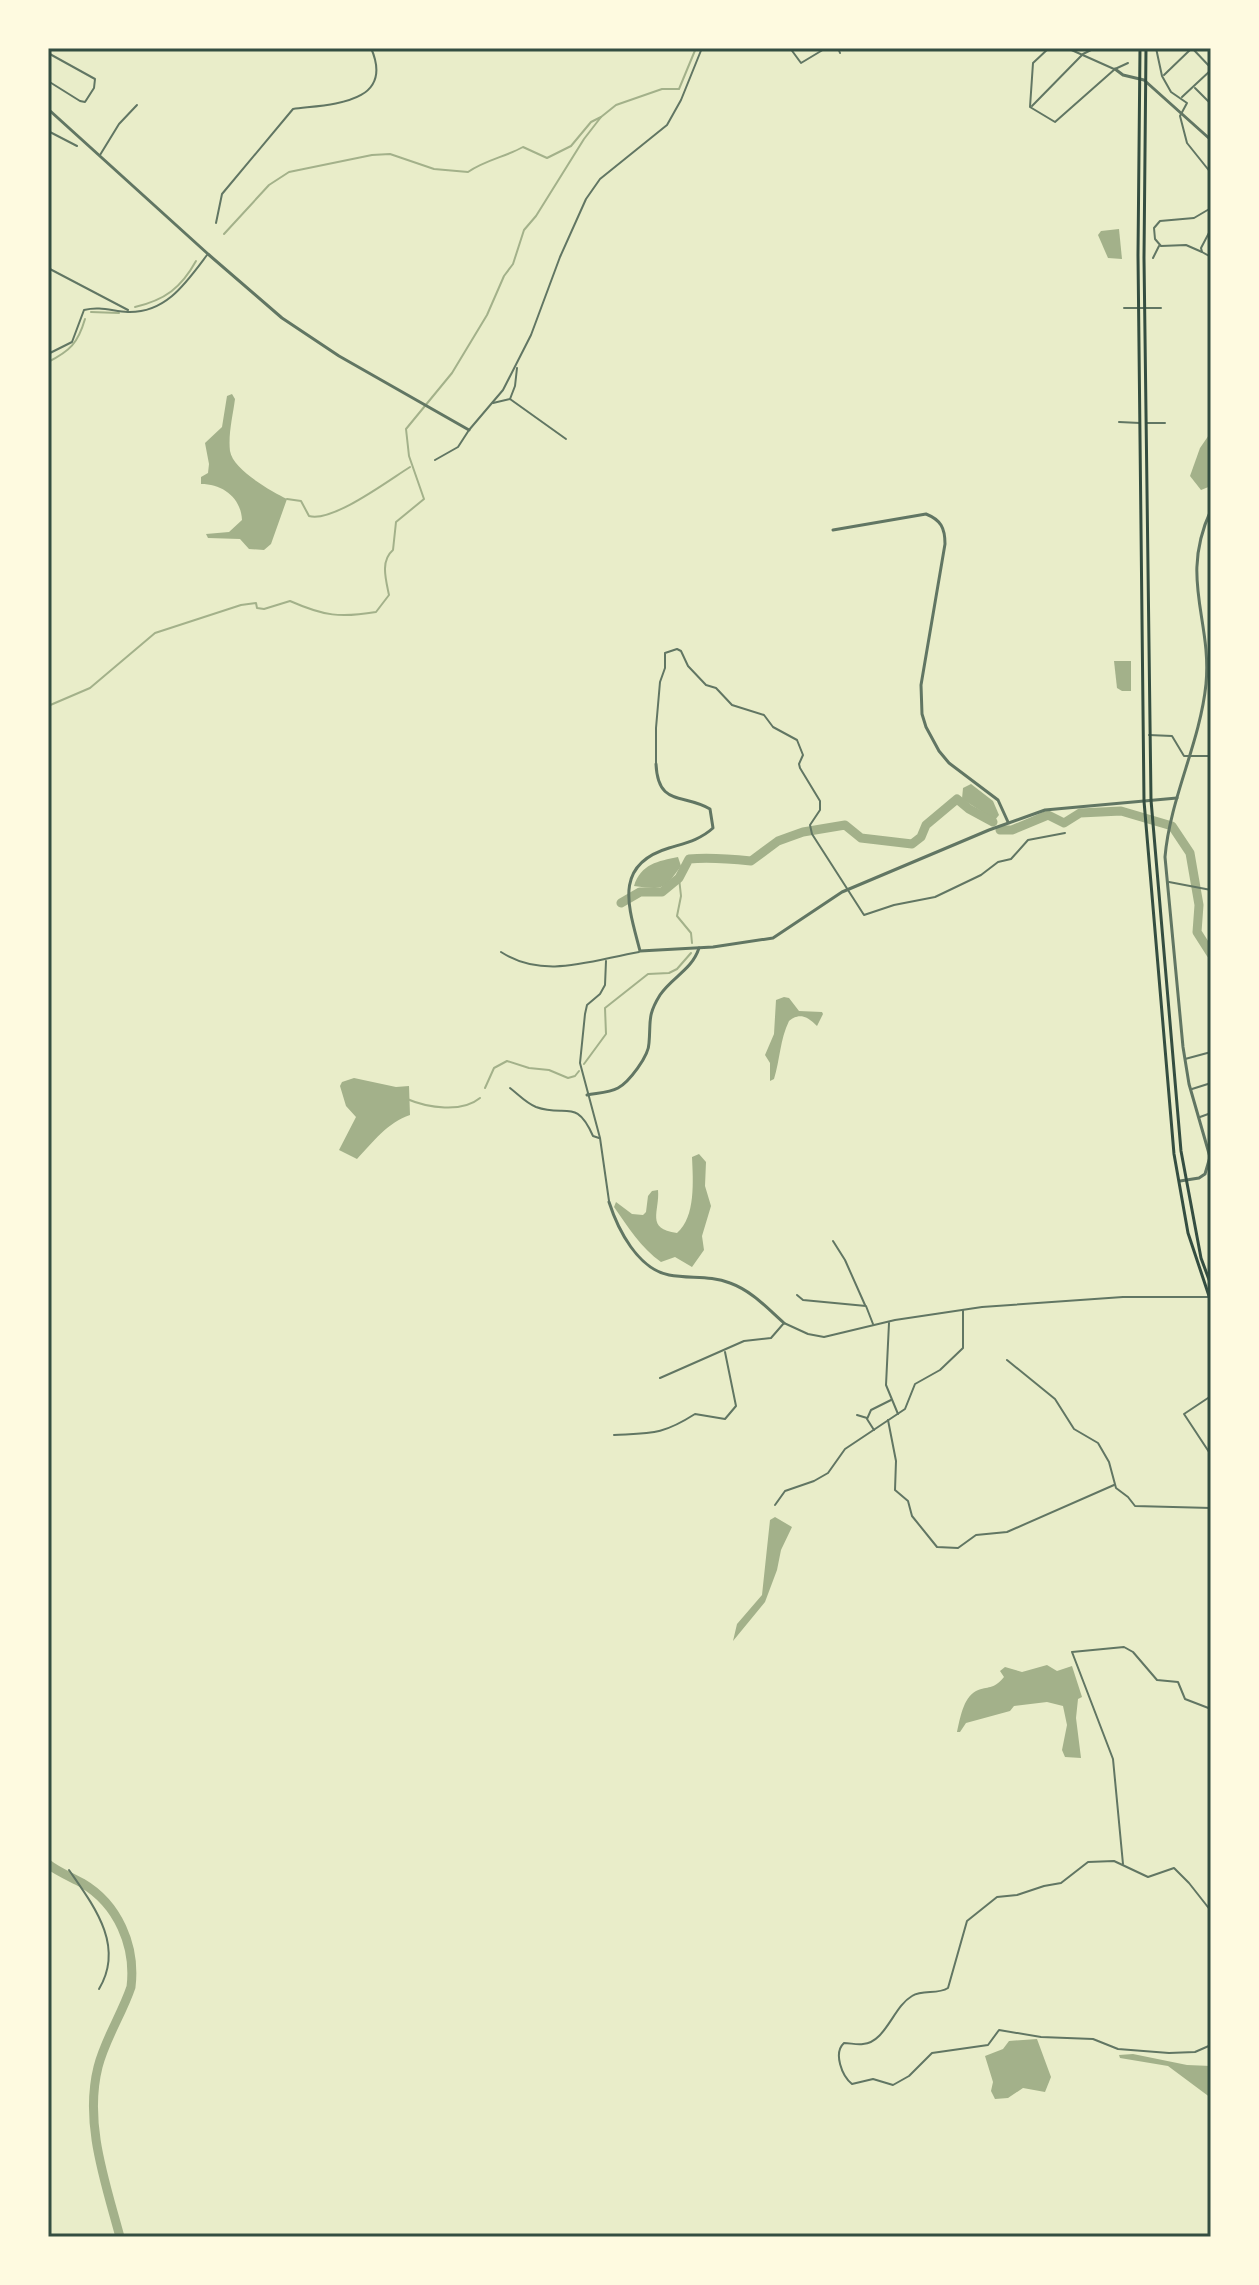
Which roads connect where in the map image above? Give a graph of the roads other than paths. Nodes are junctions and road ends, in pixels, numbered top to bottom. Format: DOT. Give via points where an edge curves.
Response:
graph roads {
  1 [pos="371,48"];
  2 [pos="702,48"];
  3 [pos="790,48"];
  4 [pos="826,48"];
  5 [pos="838,48"];
  6 [pos="1049,48"];
  7 [pos="1067,48"];
  8 [pos="1095,48"];
  9 [pos="1140,48"];
  10 [pos="1146,48"];
  11 [pos="1156,48"];
  12 [pos="48,53"];
  13 [pos="840,53"];
  14 [pos="1083,54"];
  15 [pos="1128,63"];
  16 [pos="1115,69"];
  17 [pos="1211,69"];
  18 [pos="1162,76"];
  19 [pos="1141,80"];
  20 [pos="48,81"];
  21 [pos="1193,86"];
  22 [pos="1181,98"];
  23 [pos="1211,104"];
  24 [pos="137,105"];
  25 [pos="1030,107"];
  26 [pos="48,109"];
  27 [pos="1181,113"];
  28 [pos="48,131"];
  29 [pos="1211,140"];
  30 [pos="77,146"];
  31 [pos="100,156"];
  32 [pos="1211,173"];
  33 [pos="1211,208"];
  34 [pos="216,223"];
  35 [pos="1211,229"];
  36 [pos="1160,245"];
  37 [pos="1202,252"];
  38 [pos="208,254"];
  39 [pos="1211,257"];
  40 [pos="1153,258"];
  41 [pos="48,268"];
  42 [pos="1124,308"];
  43 [pos="1161,308"];
  44 [pos="130,312"];
  45 [pos="48,354"];
  46 [pos="517,363"];
  47 [pos="510,399"];
  48 [pos="491,404"];
  49 [pos="1119,422"];
  50 [pos="1165,423"];
  51 [pos="469,430"];
  52 [pos="566,439"];
  53 [pos="435,460"];
  54 [pos="1211,510"];
  55 [pos="833,530"];
  56 [pos="1149,735"];
  57 [pos="1211,756"];
  58 [pos="1188,757"];
  59 [pos="656,764"];
  60 [pos="1177,798"];
  61 [pos="1151,800"];
  62 [pos="1144,801"];
  63 [pos="1008,822"];
  64 [pos="1065,833"];
  65 [pos="1166,880"];
  66 [pos="849,889"];
  67 [pos="1211,890"];
  68 [pos="699,948"];
  69 [pos="640,951"];
  70 [pos="501,952"];
  71 [pos="606,961"];
  72 [pos="1211,1052"];
  73 [pos="1185,1059"];
  74 [pos="1211,1083"];
  75 [pos="510,1088"];
  76 [pos="1191,1089"];
  77 [pos="587,1095"];
  78 [pos="1211,1113"];
  79 [pos="1198,1118"];
  80 [pos="600,1138"];
  81 [pos="1205,1174"];
  82 [pos="1210,1178"];
  83 [pos="1185,1181"];
  84 [pos="1178,1182"];
  85 [pos="609,1202"];
  86 [pos="833,1241"];
  87 [pos="1211,1285"];
  88 [pos="797,1295"];
  89 [pos="1210,1299"];
  90 [pos="866,1306"];
  91 [pos="963,1309"];
  92 [pos="889,1322"];
  93 [pos="784,1323"];
  94 [pos="873,1325"];
  95 [pos="724,1351"];
  96 [pos="1007,1360"];
  97 [pos="660,1378"];
  98 [pos="1211,1396"];
  99 [pos="892,1400"];
  100 [pos="898,1414"];
  101 [pos="857,1415"];
  102 [pos="867,1419"];
  103 [pos="888,1420"];
  104 [pos="874,1430"];
  105 [pos="614,1435"];
  106 [pos="1211,1455"];
  107 [pos="1114,1485"];
  108 [pos="775,1505"];
  109 [pos="1211,1508"];
  110 [pos="1211,1709"];
  111 [pos="1124,1866"];
  112 [pos="69,1870"];
  113 [pos="1211,1911"];
  114 [pos="99,1989"];
  115 [pos="1211,2045"];
  1 -- 34 [label="street" via="375,78 366,94 293,109 222,194"];
  2 -- 46 [label="street" via="672,118 600,179 586,199"];
  3 -- 4 [label="street" via="801,63"];
  5 -- 13 [label="street"];
  6 -- 25 [label="street" via="1033,63"];
  7 -- 14 [label="street"];
  8 -- 14 [label="street"];
  9 -- 19 [label="main road"];
  10 -- 19 [label="main road"];
  11 -- 18 [label="street"];
  12 -- 20 [label="street" via="95,79 85,102"];
  14 -- 16 [label="street"];
  14 -- 25 [label="street"];
  15 -- 16 [label="street"];
  16 -- 19 [label="street"];
  16 -- 25 [label="street" via="1055,122"];
  17 -- 18 [label="street" via="1192,48"];
  17 -- 21 [label="street"];
  18 -- 22 [label="street"];
  19 -- 27 [label="street"];
  19 -- 56 [label="main road"];
  19 -- 62 [label="main road"];
  21 -- 22 [label="street"];
  21 -- 23 [label="street"];
  22 -- 27 [label="street" via="1188,105"];
  24 -- 31 [label="street"];
  26 -- 31 [label="street"];
  27 -- 29 [label="street"];
  27 -- 32 [label="street" via="1187,143"];
  28 -- 30 [label="street"];
  31 -- 38 [label="street"];
  33 -- 36 [label="street" via="1194,218 1156,223"];
  35 -- 37 [label="street"];
  36 -- 37 [label="street" via="1186,245"];
  36 -- 40 [label="street"];
  37 -- 39 [label="street"];
  38 -- 44 [label="street" via="177,295"];
  38 -- 51 [label="street" via="310,338"];
  41 -- 44 [label="street"];
  42 -- 43 [label="street"];
  44 -- 45 [label="street" via="84,310 72,342"];
  46 -- 47 [label="street"];
  46 -- 48 [label="street"];
  47 -- 48 [label="street"];
  47 -- 52 [label="street"];
  48 -- 51 [label="street"];
  49 -- 50 [label="street"];
  51 -- 53 [label="street" via="458,447"];
  54 -- 58 [label="street" via="1196,571 1206,685"];
  55 -- 63 [label="street" via="926,514 941,524 945,544 921,685 922,714 939,751 998,800"];
  56 -- 58 [label="street" via="1172,736"];
  56 -- 61 [label="main road"];
  57 -- 58 [label="street"];
  58 -- 60 [label="street"];
  59 -- 66 [label="street" via="663,657 677,649 706,685 732,705 764,715 773,727 797,740 803,755 800,768 820,801 811,832"];
  59 -- 69 [label="street" via="663,789 671,797 710,809 713,828 694,841 660,851 633,873 628,894"];
  60 -- 61 [label="street"];
  60 -- 65 [label="street" via="1165,857"];
  61 -- 62 [label="street"];
  61 -- 83 [label="main road"];
  62 -- 63 [label="street" via="1045,810"];
  62 -- 84 [label="main road"];
  63 -- 66 [label="street"];
  64 -- 66 [label="street" via="1028,840 1015,856 935,897 864,915"];
  65 -- 67 [label="street"];
  65 -- 73 [label="street"];
  66 -- 68 [label="street" via="773,938"];
  68 -- 69 [label="street"];
  68 -- 77 [label="street" via="689,968 669,984 651,1011 650,1045 627,1080 611,1091"];
  69 -- 71 [label="street"];
  70 -- 71 [label="street" via="511,959 559,968"];
  71 -- 77 [label="street" via="605,985 585,1014 580,1063"];
  72 -- 73 [label="street"];
  73 -- 76 [label="street"];
  74 -- 76 [label="street"];
  75 -- 80 [label="street" via="537,1107 576,1112"];
  76 -- 79 [label="street"];
  77 -- 80 [label="street"];
  78 -- 79 [label="street"];
  79 -- 81 [label="street" via="1210,1157"];
  80 -- 85 [label="street"];
  81 -- 82 [label="street"];
  81 -- 83 [label="street"];
  83 -- 84 [label="street"];
  83 -- 87 [label="main road"];
  84 -- 89 [label="main road" via="1194,1259"];
  85 -- 93 [label="street" via="648,1266 669,1275 733,1284"];
  86 -- 90 [label="street"];
  88 -- 90 [label="street"];
  89 -- 91 [label="street" via="1123,1297"];
  90 -- 94 [label="street"];
  91 -- 92 [label="street"];
  91 -- 100 [label="street" via="963,1348 915,1384"];
  92 -- 94 [label="street"];
  92 -- 99 [label="street" via="885,1378"];
  93 -- 94 [label="street" via="824,1337"];
  93 -- 95 [label="street" via="771,1338 744,1341"];
  95 -- 97 [label="street"];
  95 -- 105 [label="street" via="736,1406 725,1419 695,1414 660,1432"];
  96 -- 107 [label="street" via="1055,1399 1074,1429 1098,1443"];
  98 -- 106 [label="street" via="1184,1414"];
  99 -- 100 [label="street"];
  99 -- 102 [label="street" via="873,1407"];
  100 -- 103 [label="street"];
  101 -- 102 [label="street"];
  102 -- 104 [label="street"];
  103 -- 104 [label="street"];
  103 -- 107 [label="street" via="895,1490 937,1547 958,1548 976,1535 1007,1532"];
  104 -- 108 [label="street" via="845,1449 828,1473 785,1491"];
  107 -- 109 [label="street" via="1139,1508"];
  110 -- 111 [label="street" via="1185,1699 1178,1682 1157,1680 1124,1647 1072,1652 1113,1759"];
  111 -- 113 [label="street" via="1148,1877 1174,1868"];
  111 -- 115 [label="street" via="1088,1862 1061,1883 997,1897 974,1913 948,1988 908,1998 874,2041 841,2044 837,2055 847,2081 873,2079 893,2085 932,2053 988,2045 1004,2029 1093,2039 1118,2049 1177,2053"];
  112 -- 114 [label="street" via="99,1916 108,1942 107,1972"];
}
